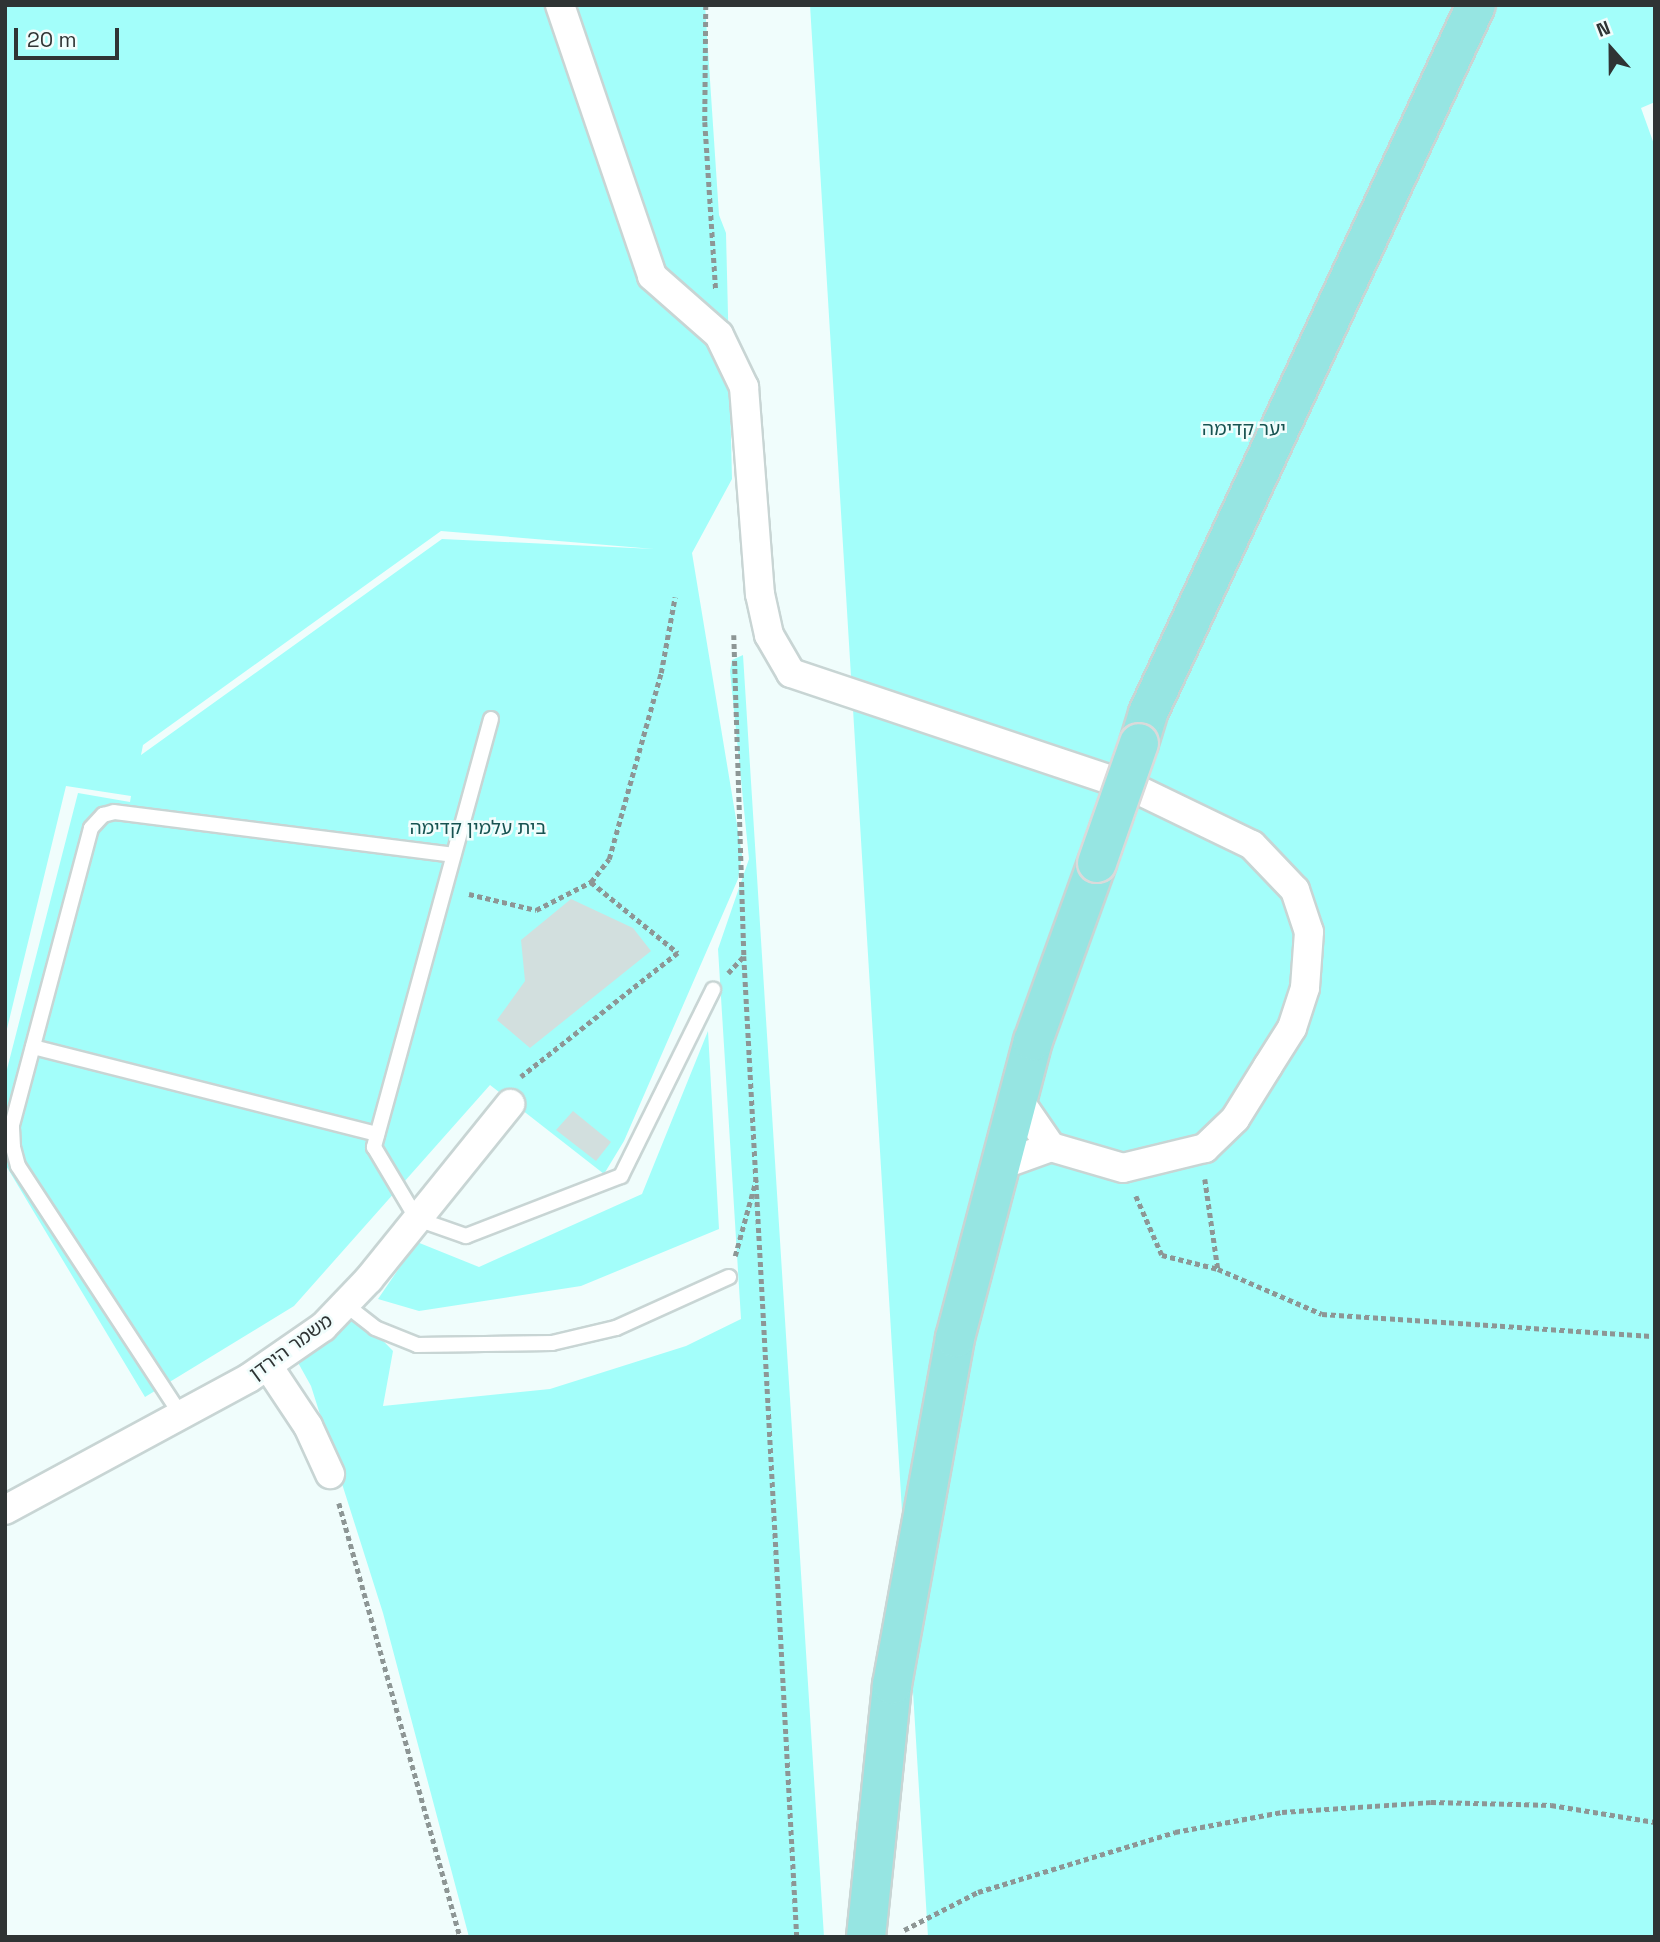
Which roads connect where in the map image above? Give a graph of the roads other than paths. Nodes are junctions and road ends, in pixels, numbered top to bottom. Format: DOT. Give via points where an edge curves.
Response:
graph roads {
  1 [pos="560,5"];
  2 [pos="1476,5"];
  3 [pos="491,719"];
  4 [pos="453,855"];
  5 [pos="713,990"];
  6 [pos="33,1047"];
  7 [pos="1018,1099"];
  8 [pos="510,1104"];
  9 [pos="377,1134"];
  10 [pos="1051,1147"];
  11 [pos="1001,1166"];
  12 [pos="417,1219"];
  13 [pos="729,1277"];
  14 [pos="346,1305"];
  15 [pos="268,1366"];
  16 [pos="181,1415"];
  17 [pos="330,1474"];
  18 [pos="5,1510"];
  19 [pos="866,1937"];
  1 -- 10 [label="street" via="652,276 719,335 744,387 760,594 769,635 791,673 1160,799 1252,845 1294,890 1309,932 1310,959 1296,1015 1236,1119 1205,1149 1123,1168"];
  2 -- 7 [label="main road, bridge" via="1148,713"];
  3 -- 4 [label="lane"];
  4 -- 6 [label="lane" via="114,812 103,815 92,828"];
  4 -- 9 [label="lane"];
  5 -- 12 [label="lane" via="621,1175 466,1236"];
  6 -- 9 [label="lane"];
  6 -- 16 [label="lane" via="12,1125 18,1166"];
  7 -- 10 [label="street"];
  7 -- 11 [label="main road"];
  8 -- 12 [label="street, משמר הירדן"];
  9 -- 12 [label="lane" via="374,1147"];
  10 -- 11 [label="street"];
  11 -- 19 [label="main road" via="955,1338 894,1672"];
  12 -- 14 [label="street, משמר הירדן"];
  13 -- 14 [label="lane" via="617,1328 552,1343 417,1345 375,1328"];
  14 -- 15 [label="street, משמר הירדן"];
  15 -- 16 [label="street, משמר הירדן"];
  15 -- 17 [label="street" via="308,1426"];
  16 -- 18 [label="street, משמר הירדן"];
}
